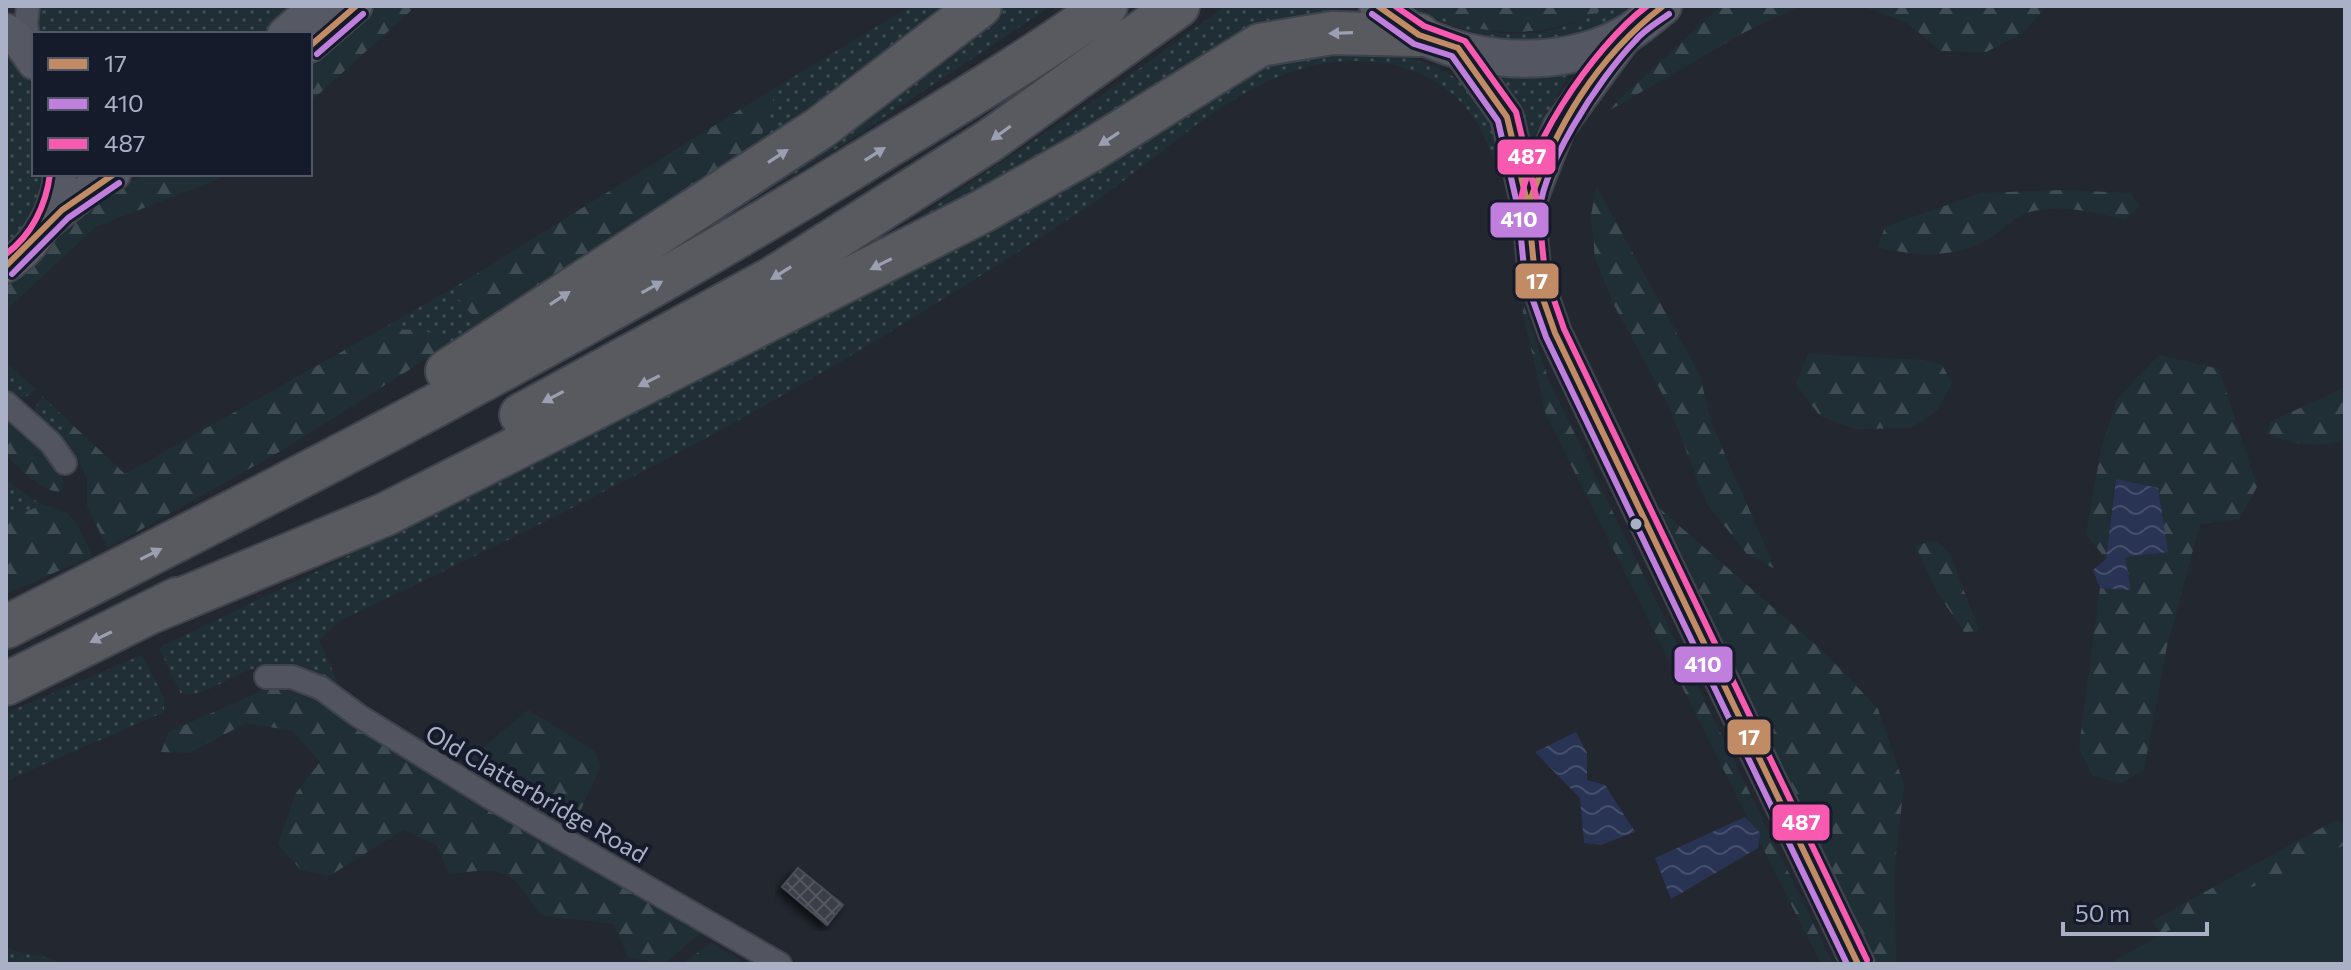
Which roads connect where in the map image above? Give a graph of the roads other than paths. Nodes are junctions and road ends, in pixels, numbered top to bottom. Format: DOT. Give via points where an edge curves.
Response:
graph roads {
  1 [pos="28,6"];
  2 [pos="316,6"];
  3 [pos="356,6"];
  4 [pos="980,6"];
  5 [pos="1106,6"];
  6 [pos="1178,6"];
  7 [pos="1378,6"];
  8 [pos="1663,6"];
  9 [pos="6,30"];
  10 [pos="286,32"];
  11 [pos="1628,33"];
  12 [pos="1419,35"];
  13 [pos="312,44"];
  14 [pos="1458,48"];
  15 [pos="32,56"];
  16 [pos="32,60"];
  17 [pos="59,176"];
  18 [pos="110,176"];
  19 [pos="1528,206"];
  20 [pos="44,226"];
  21 [pos="6,266"];
  22 [pos="6,403"];
  23 [pos="65,463"];
  24 [pos="212,523"];
  25 [pos="151,612"];
  26 [pos="6,627"];
  27 [pos="266,677"];
  28 [pos="6,684"];
  29 [pos="780,964"];
  30 [pos="1858,964"];
  1 -- 15 [label="street"];
  2 -- 10 [label="main road"];
  3 -- 13 [label="main road"];
  24 -- 4 [label="highway, one-way" via="820,128"];
  24 -- 5 [label="highway, one-way" via="700,261"];
  6 -- 25 [label="highway, one-way" via="989,141 773,278 400,483"];
  7 -- 12 [label="main road"];
  8 -- 11 [label="main road"];
  9 -- 16 [label="main road"];
  11 -- 14 [label="main road" via="1551,57 1519,59"];
  11 -- 19 [label="main road" via="1559,127"];
  12 -- 14 [label="main road"];
  12 -- 25 [label="highway, one-way" via="1332,33 1260,45 1091,150 941,233 386,514"];
  14 -- 19 [label="main road" via="1507,117"];
  17 -- 20 [label="main road"];
  18 -- 20 [label="main road"];
  19 -- 30 [label="main road" via="1535,276 1555,333"];
  20 -- 21 [label="main road"];
  22 -- 23 [label="street" via="51,443"];
  26 -- 24 [label="highway, one-way"];
  25 -- 28 [label="highway, one-way"];
  27 -- 29 [label="street, Old Clatterbridge Road" via="292,677 321,688 451,774"];
}
